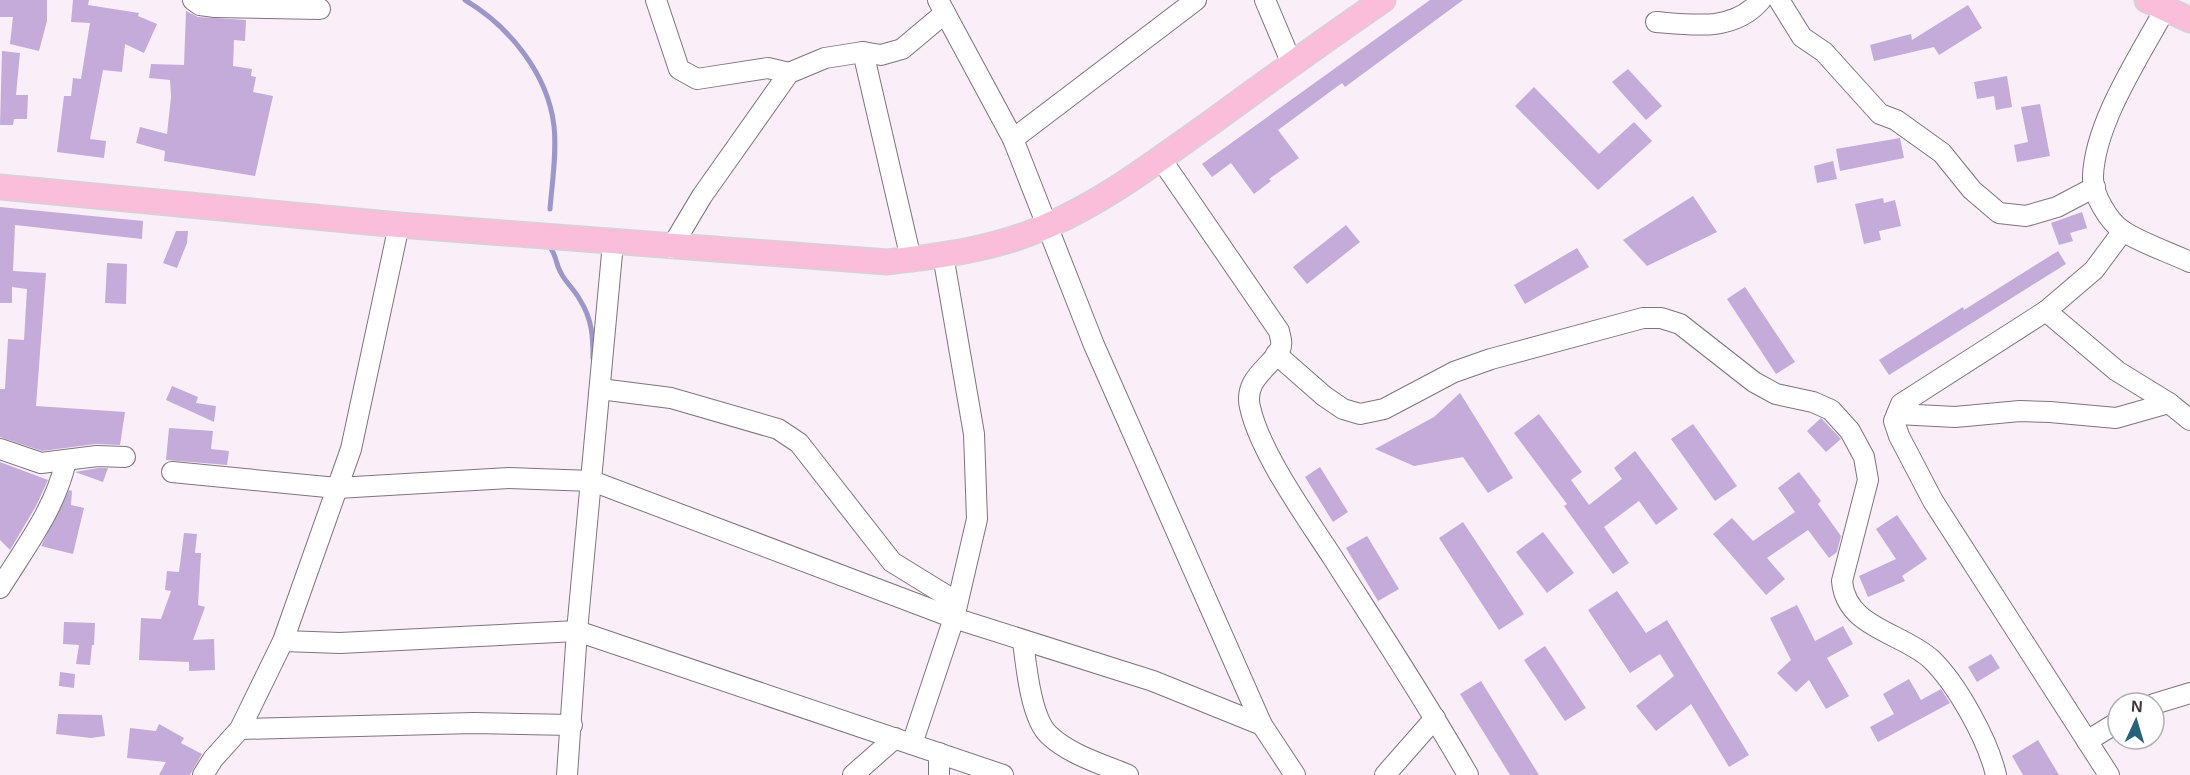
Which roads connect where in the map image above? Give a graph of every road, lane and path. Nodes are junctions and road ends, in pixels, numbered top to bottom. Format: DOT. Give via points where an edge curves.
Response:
graph roads {
  1 [pos="193,0"];
  2 [pos="656,0"];
  3 [pos="1196,0"];
  4 [pos="1265,0"];
  5 [pos="1383,0"];
  6 [pos="1761,0"];
  7 [pos="1779,0"];
  8 [pos="2156,4"];
  9 [pos="941,7"];
  10 [pos="320,9"];
  11 [pos="2190,21"];
  12 [pos="1656,22"];
  13 [pos="863,52"];
  14 [pos="1292,64"];
  15 [pos="789,73"];
  16 [pos="1013,139"];
  17 [pos="1161,159"];
  18 [pos="0,187"];
  19 [pos="2096,187"];
  20 [pos="399,225"];
  21 [pos="1045,227"];
  22 [pos="2123,231"];
  23 [pos="613,243"];
  24 [pos="671,248"];
  25 [pos="942,255"];
  26 [pos="911,259"];
  27 [pos="2190,262"];
  28 [pos="2046,311"];
  29 [pos="1276,354"];
  30 [pos="600,389"];
  31 [pos="2169,403"];
  32 [pos="1897,414"];
  33 [pos="2190,420"];
  34 [pos="0,449"];
  35 [pos="125,458"];
  36 [pos="66,461"];
  37 [pos="172,472"];
  38 [pos="592,481"];
  39 [pos="337,488"];
  40 [pos="0,588"];
  41 [pos="956,610"];
  42 [pos="577,631"];
  43 [pos="283,641"];
  44 [pos="1023,641"];
  45 [pos="2190,693"];
  46 [pos="2166,700"];
  47 [pos="1436,718"];
  48 [pos="572,725"];
  49 [pos="1262,725"];
  50 [pos="240,729"];
  51 [pos="2106,729"];
  52 [pos="904,741"];
  53 [pos="2087,741"];
  54 [pos="939,753"];
  55 [pos="203,775"];
  56 [pos="567,775"];
  57 [pos="853,775"];
  58 [pos="939,775"];
  59 [pos="1003,775"];
  60 [pos="1128,775"];
  61 [pos="1295,775"];
  62 [pos="1385,775"];
  63 [pos="1468,775"];
  64 [pos="1996,775"];
  65 [pos="2109,775"];
  1 -- 10 [label="street" via="215,7"];
  2 -- 15 [label="street" via="680,69 687,76 697,79 768,68"];
  3 -- 16 [label="street"];
  4 -- 14 [label="street"];
  5 -- 14 [label="main road"];
  6 -- 12 [label="street" via="1734,20 1708,26"];
  7 -- 19 [label="street" via="1794,28 1824,52 1880,114 1896,120 1942,153 1972,190 1999,213 2026,216 2057,207"];
  8 -- 11 [label="main road"];
  8 -- 19 [label="street" via="2099,143 2092,178"];
  9 -- 13 [label="street" via="902,50 881,55"];
  9 -- 16 [label="street"];
  13 -- 15 [label="street" via="825,58"];
  13 -- 26 [label="street"];
  14 -- 17 [label="main road"];
  15 -- 24 [label="street" via="702,196"];
  16 -- 21 [label="street"];
  17 -- 21 [label="main road" via="1104,198"];
  17 -- 29 [label="street" via="1279,331 1282,342"];
  18 -- 20 [label="main road"];
  19 -- 22 [label="street" via="2100,202"];
  20 -- 23 [label="main road"];
  20 -- 39 [label="street" via="353,438"];
  21 -- 25 [label="main road" via="999,243"];
  21 -- 49 [label="street"];
  22 -- 27 [label="street"];
  22 -- 28 [label="street" via="2094,270"];
  23 -- 24 [label="main road"];
  23 -- 30 [label="street"];
  24 -- 26 [label="main road" via="887,262"];
  25 -- 26 [label="main road"];
  25 -- 41 [label="street" via="974,434 977,519"];
  28 -- 31 [label="street" via="2117,371"];
  28 -- 32 [label="street" via="1901,404"];
  29 -- 47 [label="street" via="1254,381 1249,404 1256,426 1289,491"];
  29 -- 64 [label="street" via="1324,396 1343,409 1360,414 1384,409 1454,372 1491,359 1643,318 1661,318 1680,324 1754,382 1776,394 1831,410 1850,431 1864,458 1868,480 1842,581 1843,596 1858,616 1930,658 1951,683 1991,757"];
  30 -- 38 [label="street"];
  30 -- 41 [label="street" via="671,398 778,429 799,443 892,562"];
  31 -- 32 [label="street" via="2116,418 2020,411 1955,417"];
  31 -- 33 [label="street"];
  32 -- 53 [label="street" via="1894,421 1899,436 1933,501"];
  34 -- 36 [label="street" via="33,462"];
  35 -- 36 [label="street" via="97,456"];
  36 -- 40 [label="street" via="51,509"];
  37 -- 39 [label="street"];
  38 -- 39 [label="street" via="509,478"];
  38 -- 41 [label="street"];
  38 -- 42 [label="street"];
  39 -- 43 [label="street"];
  41 -- 44 [label="street"];
  41 -- 52 [label="street"];
  42 -- 43 [label="street" via="340,644"];
  42 -- 48 [label="street"];
  42 -- 52 [label="street"];
  43 -- 50 [label="street"];
  44 -- 49 [label="street" via="1153,681"];
  44 -- 60 [label="street" via="1032,696 1047,735"];
  45 -- 46 [label="street"];
  47 -- 62 [label="street"];
  47 -- 63 [label="street"];
  48 -- 50 [label="street" via="474,723"];
  48 -- 56 [label="street"];
  49 -- 61 [label="street"];
  50 -- 55 [label="street"];
  51 -- 53 [label="street"];
  52 -- 54 [label="street"];
  52 -- 57 [label="street"];
  53 -- 65 [label="street"];
  54 -- 58 [label="street"];
  54 -- 59 [label="street"];
}
